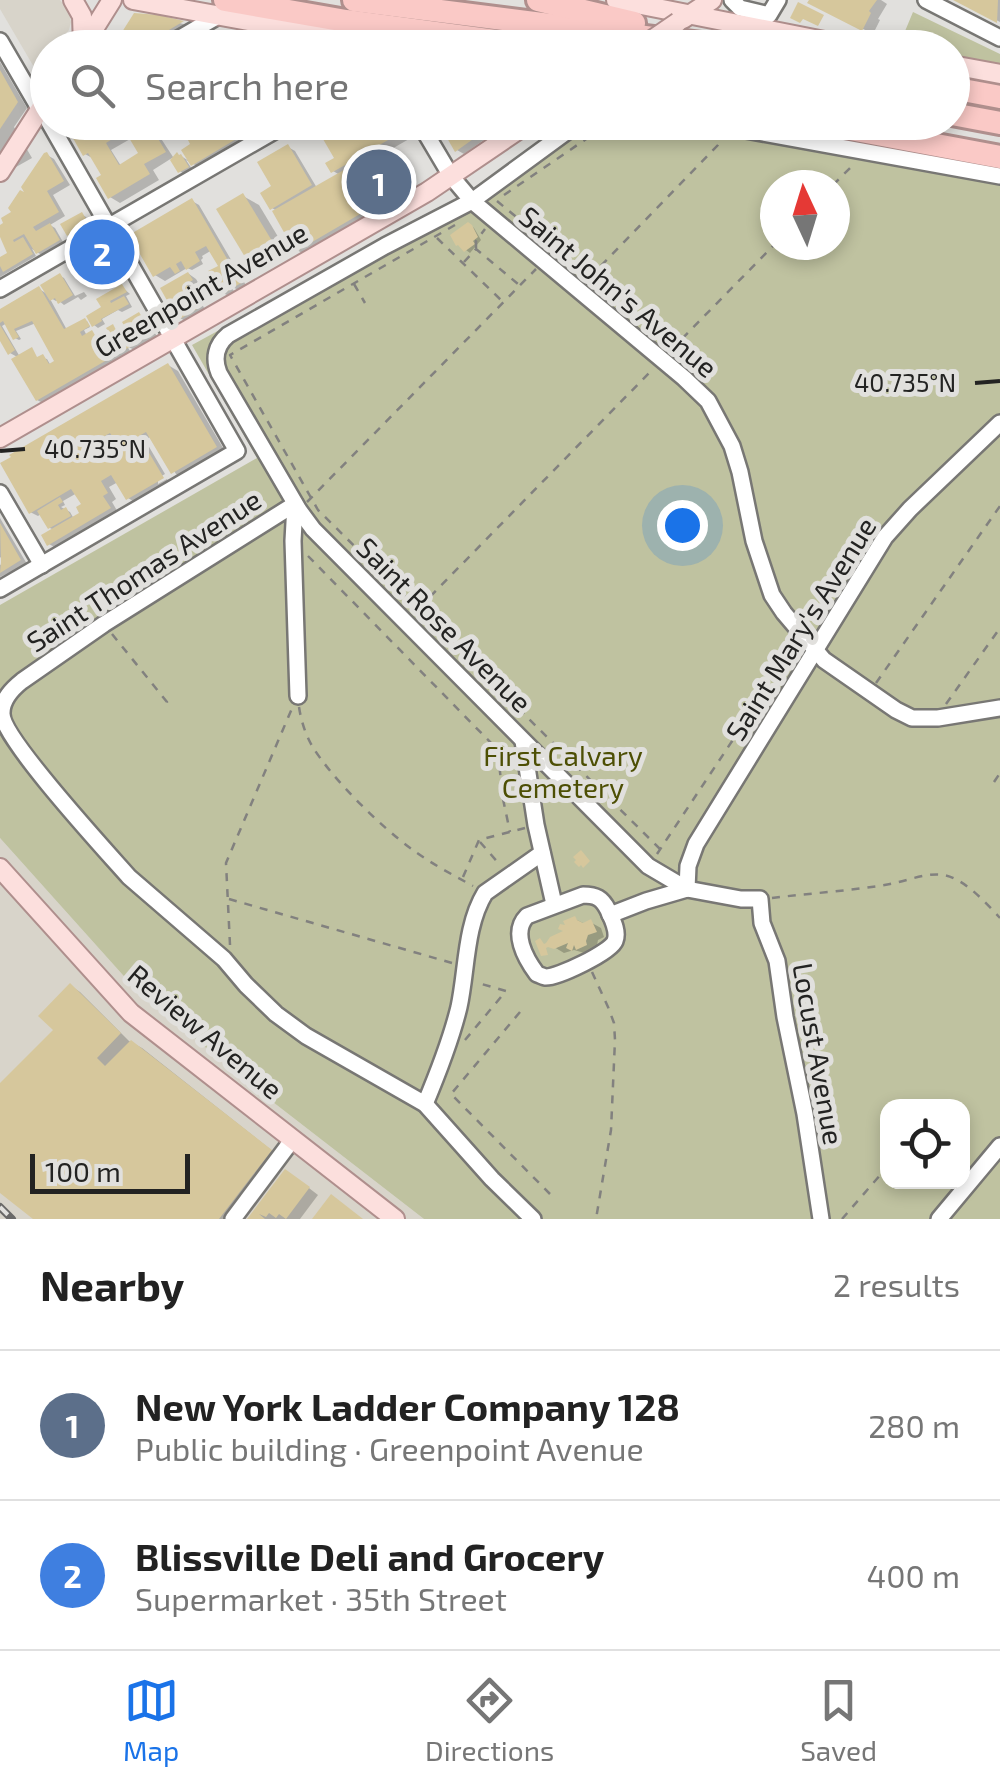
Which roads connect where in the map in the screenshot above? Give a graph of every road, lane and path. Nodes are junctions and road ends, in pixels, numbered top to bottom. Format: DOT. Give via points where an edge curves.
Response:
graph roads {
  1 [pos="73,0"];
  2 [pos="112,0"];
  3 [pos="133,0"];
  4 [pos="354,0"];
  5 [pos="538,0"];
  6 [pos="616,0"];
  7 [pos="712,0"];
  8 [pos="732,0"];
  9 [pos="778,0"];
  10 [pos="926,0"];
  11 [pos="221,8"];
  12 [pos="684,18"];
  13 [pos="82,30"];
  14 [pos="93,30"];
  15 [pos="189,30"];
  16 [pos="310,30"];
  17 [pos="418,30"];
  18 [pos="595,30"];
  19 [pos="659,30"];
  20 [pos="666,30"];
  21 [pos="754,30"];
  22 [pos="1000,38"];
  23 [pos="0,40"];
  24 [pos="970,68"];
  25 [pos="1000,74"];
  26 [pos="30,87"];
  27 [pos="970,91"];
  28 [pos="1000,97"];
  29 [pos="970,117"];
  30 [pos="1000,123"];
  31 [pos="30,128"];
  32 [pos="970,137"];
  33 [pos="61,140"];
  34 [pos="259,140"];
  35 [pos="430,140"];
  36 [pos="504,140"];
  37 [pos="560,140"];
  38 [pos="584,140"];
  39 [pos="720,140"];
  40 [pos="798,140"];
  41 [pos="910,140"];
  42 [pos="1000,143"];
  43 [pos="8,149"];
  44 [pos="859,151"];
  45 [pos="1000,157"];
  46 [pos="847,170"];
  47 [pos="0,172"];
  48 [pos="451,176"];
  49 [pos="1000,176"];
  50 [pos="483,210"];
  51 [pos="109,227"];
  52 [pos="436,237"];
  53 [pos="476,250"];
  54 [pos="760,259"];
  55 [pos="543,261"];
  56 [pos="462,263"];
  57 [pos="588,278"];
  58 [pos="354,284"];
  59 [pos="520,285"];
  60 [pos="0,289"];
  61 [pos="503,302"];
  62 [pos="365,304"];
  63 [pos="174,338"];
  64 [pos="668,353"];
  65 [pos="1000,423"];
  66 [pos="0,438"];
  67 [pos="0,493"];
  68 [pos="302,504"];
  69 [pos="1000,506"];
  70 [pos="293,540"];
  71 [pos="42,565"];
  72 [pos="0,589"];
  73 [pos="417,610"];
  74 [pos="104,624"];
  75 [pos="1000,628"];
  76 [pos="804,634"];
  77 [pos="816,651"];
  78 [pos="869,692"];
  79 [pos="298,696"];
  80 [pos="164,708"];
  81 [pos="1000,708"];
  82 [pos="938,718"];
  83 [pos="523,740"];
  84 [pos="1000,774"];
  85 [pos="994,782"];
  86 [pos="536,825"];
  87 [pos="510,832"];
  88 [pos="480,840"];
  89 [pos="660,848"];
  90 [pos="542,853"];
  91 [pos="648,866"];
  92 [pos="0,868"];
  93 [pos="509,877"];
  94 [pos="462,880"];
  95 [pos="686,889"];
  96 [pos="485,893"];
  97 [pos="227,899"];
  98 [pos="760,899"];
  99 [pos="554,904"];
  100 [pos="610,915"];
  101 [pos="1000,918"];
  102 [pos="587,960"];
  103 [pos="231,966"];
  104 [pos="465,973"];
  105 [pos="520,1012"];
  106 [pos="467,1037"];
  107 [pos="425,1104"];
  108 [pos="293,1140"];
  109 [pos="1000,1146"];
  110 [pos="880,1175"];
  111 [pos="550,1194"];
  112 [pos="232,1219"];
  113 [pos="395,1219"];
  114 [pos="533,1219"];
  115 [pos="596,1219"];
  116 [pos="821,1219"];
  117 [pos="842,1219"];
  118 [pos="939,1219"];
  1 -- 13 [label="main road"];
  2 -- 14 [label="main road"];
  3 -- 11 [label="main road"];
  4 -- 18 [label="highway"];
  5 -- 19 [label="highway"];
  6 -- 12 [label="main road"];
  7 -- 12 [label="main road"];
  8 -- 9 [label="street" via="769,15"];
  10 -- 22 [label="street"];
  11 -- 15 [label="street"];
  11 -- 16 [label="main road"];
  11 -- 17 [label="highway"];
  12 -- 20 [label="main road, bridge"];
  12 -- 21 [label="main road"];
  23 -- 26 [label="street"];
  24 -- 25 [label="main road"];
  27 -- 28 [label="highway"];
  29 -- 30 [label="highway"];
  31 -- 43 [label="main road"];
  32 -- 42 [label="highway"];
  33 -- 51 [label="street"];
  34 -- 51 [label="street"];
  35 -- 48 [label="street, Saint John's Avenue"];
  36 -- 48 [label="main road, Greenpoint Avenue"];
  37 -- 50 [label="street"];
  38 -- 57 [label="path" via="496,200"];
  39 -- 57 [label="path"];
  40 -- 44 [label="street"];
  41 -- 45 [label="highway"];
  43 -- 47 [label="main road"];
  44 -- 46 [label="path"];
  44 -- 49 [label="street"];
  48 -- 50 [label="street, Saint John's Avenue"];
  48 -- 63 [label="main road, Greenpoint Avenue" via="392,202"];
  50 -- 52 [label="path"];
  50 -- 53 [label="path"];
  50 -- 55 [label="street, Saint John's Avenue"];
  50 -- 68 [label="street, Saint Rose Avenue" via="385,246 219,344 219,373"];
  51 -- 60 [label="street"];
  51 -- 63 [label="street"];
  52 -- 56 [label="path"];
  52 -- 58 [label="path"];
  53 -- 56 [label="path"];
  53 -- 59 [label="path"];
  54 -- 64 [label="path"];
  55 -- 59 [label="path"];
  55 -- 64 [label="street, Saint John's Avenue"];
  56 -- 61 [label="path"];
  57 -- 64 [label="path"];
  58 -- 62 [label="path"];
  58 -- 68 [label="path" via="230,356"];
  59 -- 61 [label="path"];
  61 -- 68 [label="path"];
  63 -- 66 [label="main road, Greenpoint Avenue"];
  63 -- 71 [label="street" via="237,451"];
  64 -- 73 [label="path"];
  64 -- 76 [label="street, Saint John's Avenue" via="726,433 763,572 778,604"];
  65 -- 77 [label="street, Saint Mary's Avenue" via="893,526"];
  67 -- 71 [label="street"];
  68 -- 70 [label="street"];
  68 -- 73 [label="path" via="332,524"];
  68 -- 74 [label="street, Saint Thomas Avenue"];
  68 -- 83 [label="street, Saint Rose Avenue" via="313,529"];
  69 -- 78 [label="path"];
  70 -- 79 [label="street"];
  70 -- 87 [label="path" via="493,744"];
  71 -- 72 [label="street"];
  73 -- 89 [label="path"];
  74 -- 80 [label="path" via="167,702"];
  74 -- 103 [label="street, Saint Thomas Avenue" via="11,690 4,724 129,877"];
  75 -- 82 [label="path"];
  76 -- 77 [label="street, Saint John's Avenue"];
  76 -- 89 [label="path"];
  77 -- 78 [label="street, Saint John's Avenue"];
  77 -- 95 [label="street, Saint Mary's Avenue" via="696,844"];
  78 -- 82 [label="street, Saint John's Avenue" via="912,718"];
  79 -- 94 [label="path" via="307,736 337,779 393,835"];
  79 -- 97 [label="path" via="226,862"];
  81 -- 82 [label="street, Saint John's Avenue"];
  83 -- 86 [label="street"];
  83 -- 91 [label="street, Saint Rose Avenue"];
  84 -- 85 [label="path"];
  86 -- 87 [label="path"];
  86 -- 90 [label="street"];
  87 -- 88 [label="path"];
  88 -- 93 [label="path"];
  88 -- 94 [label="path"];
  89 -- 91 [label="path"];
  90 -- 93 [label="street"];
  90 -- 99 [label="street"];
  91 -- 95 [label="street, Saint Rose Avenue"];
  92 -- 108 [label="main road, Review Avenue" via="124,1007"];
  93 -- 96 [label="street"];
  94 -- 96 [label="path"];
  95 -- 98 [label="street"];
  95 -- 100 [label="street"];
  96 -- 104 [label="street"];
  97 -- 103 [label="path"];
  97 -- 104 [label="path"];
  98 -- 101 [label="path" via="943,874"];
  98 -- 116 [label="street, Locust Avenue"];
  99 -- 100 [label="street" via="594,896"];
  99 -- 102 [label="street" via="519,926 532,968 549,977"];
  100 -- 102 [label="street" via="615,941"];
  102 -- 115 [label="path" via="615,1040"];
  103 -- 107 [label="street, Saint Thomas Avenue" via="296,1029"];
  104 -- 106 [label="path" via="506,991"];
  104 -- 107 [label="street"];
  105 -- 111 [label="path" via="451,1094"];
  107 -- 114 [label="street, Saint Thomas Avenue"];
  108 -- 112 [label="street"];
  108 -- 113 [label="main road, Review Avenue"];
  109 -- 118 [label="street"];
  110 -- 117 [label="path"];
}
